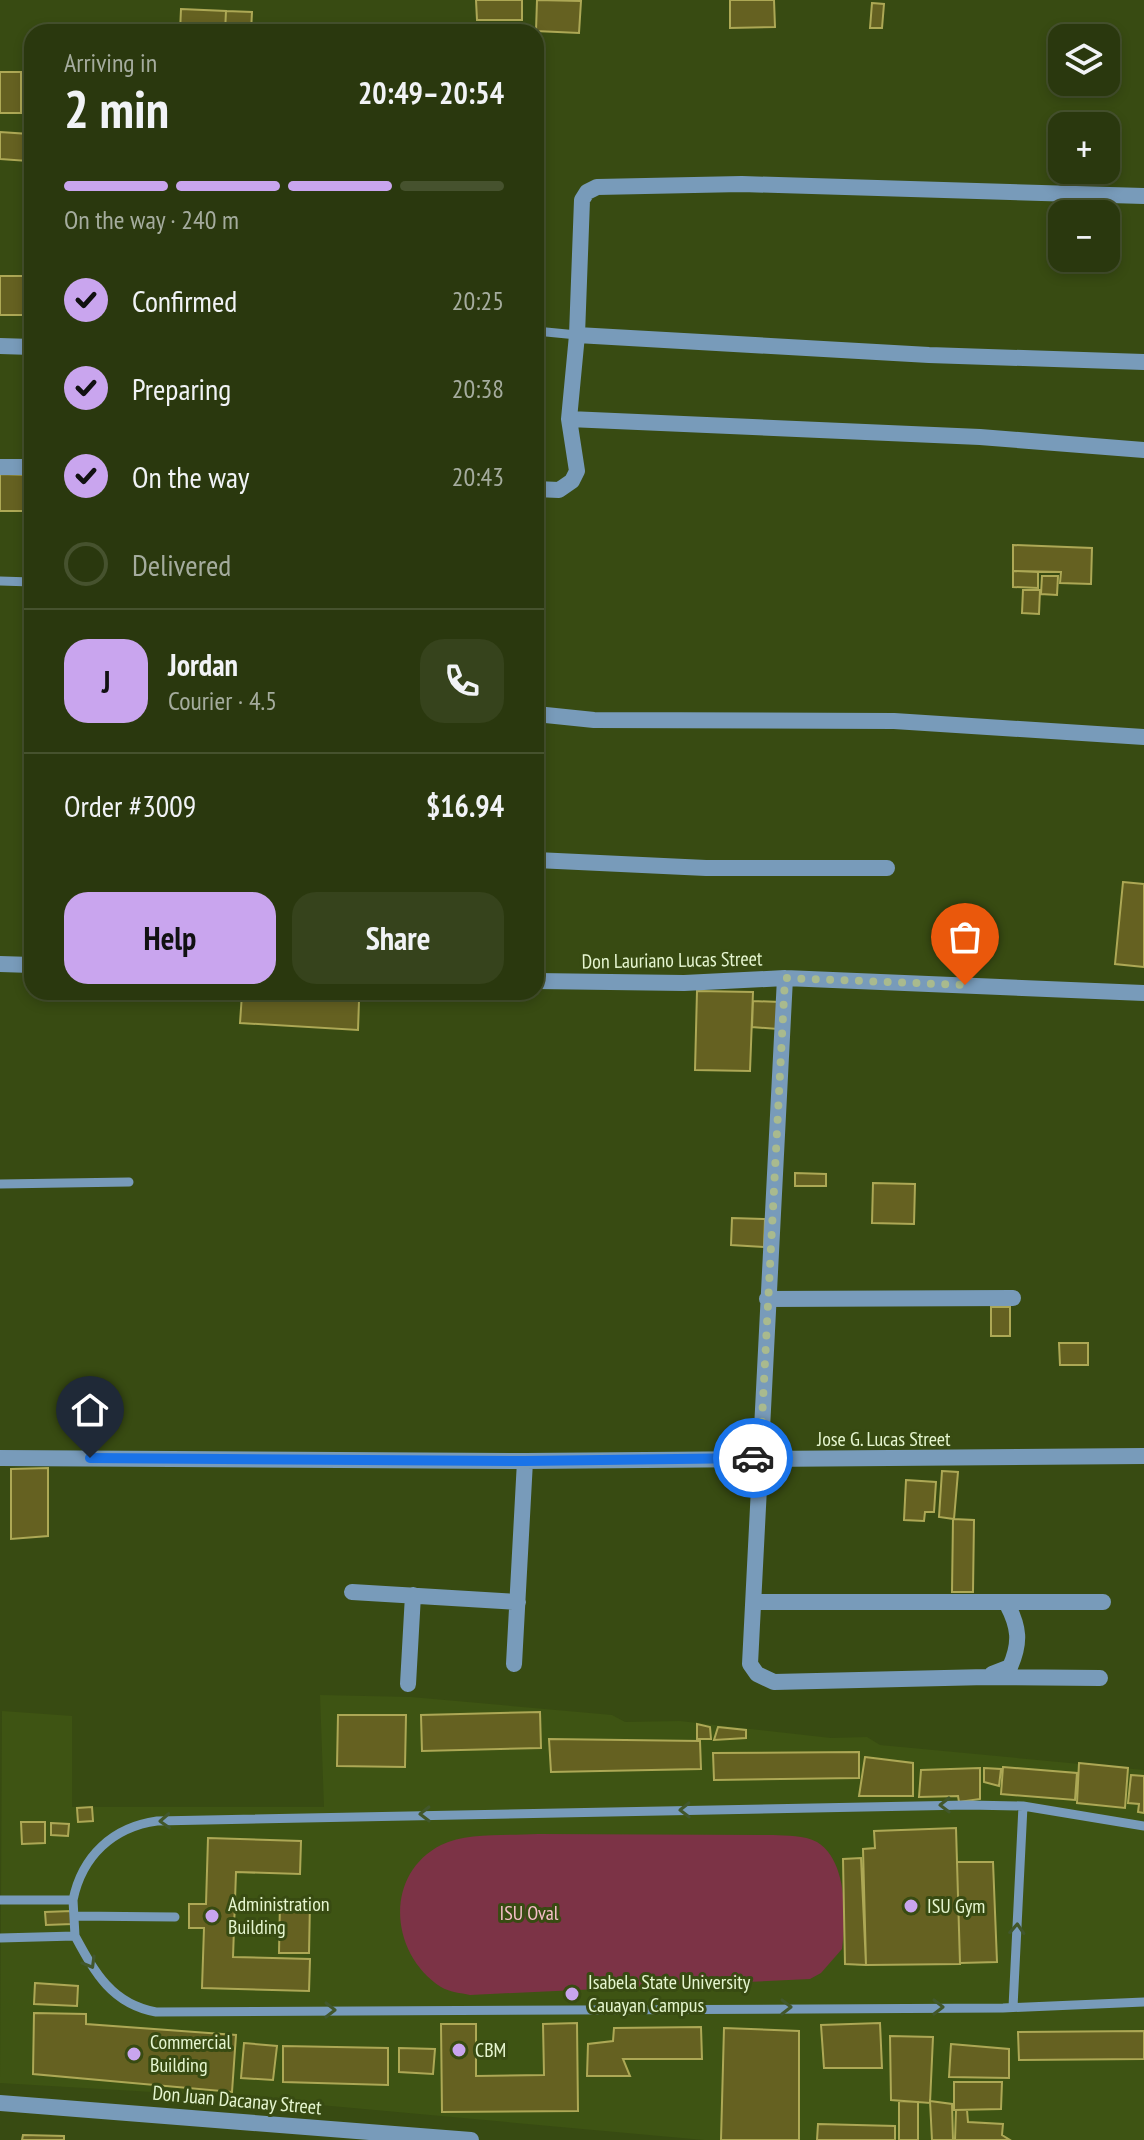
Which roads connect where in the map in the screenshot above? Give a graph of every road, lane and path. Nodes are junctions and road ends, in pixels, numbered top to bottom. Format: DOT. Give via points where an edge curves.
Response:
graph roads {
  1 [pos="1144,196"];
  2 [pos="544,332"];
  3 [pos="577,335"];
  4 [pos="0,346"];
  5 [pos="24,347"];
  6 [pos="1144,362"];
  7 [pos="569,419"];
  8 [pos="1144,450"];
  9 [pos="0,467"];
  10 [pos="24,467"];
  11 [pos="544,489"];
  12 [pos="0,581"];
  13 [pos="24,582"];
  14 [pos="544,715"];
  15 [pos="1144,737"];
  16 [pos="544,860"];
  17 [pos="887,868"];
  18 [pos="0,964"];
  19 [pos="24,965"];
  20 [pos="785,978"];
  21 [pos="544,981"];
  22 [pos="1144,993"];
  23 [pos="129,1182"];
  24 [pos="0,1184"];
  25 [pos="1013,1298"];
  26 [pos="767,1299"];
  27 [pos="1144,1456"];
  28 [pos="0,1458"];
  29 [pos="760,1458"];
  30 [pos="525,1461"];
  31 [pos="352,1592"];
  32 [pos="413,1595"];
  33 [pos="518,1602"];
  34 [pos="754,1602"];
  35 [pos="1103,1602"];
  36 [pos="1007,1604"];
  37 [pos="514,1664"];
  38 [pos="987,1677"];
  39 [pos="1100,1678"];
  40 [pos="408,1684"];
  41 [pos="1023,1806"];
  42 [pos="1144,1826"];
  43 [pos="0,1900"];
  44 [pos="73,1900"];
  45 [pos="74,1916"];
  46 [pos="175,1917"];
  47 [pos="75,1936"];
  48 [pos="0,1938"];
  49 [pos="1144,2002"];
  50 [pos="1013,2007"];
  51 [pos="0,2103"];
  52 [pos="471,2140"];
  1 -- 3 [label="street" via="742,184 597,187 587,192 581,209"];
  2 -- 3 [label="lane"];
  3 -- 6 [label="street"];
  3 -- 7 [label="street"];
  4 -- 5 [label="street"];
  7 -- 8 [label="street" via="980,437"];
  7 -- 11 [label="street" via="577,471 559,490"];
  9 -- 10 [label="street"];
  12 -- 13 [label="lane"];
  14 -- 15 [label="street" via="594,720 894,721"];
  16 -- 17 [label="street" via="706,868"];
  18 -- 19 [label="street"];
  20 -- 21 [label="street, Don Lauriano Lucas Street"];
  20 -- 22 [label="street, Don Lauriano Lucas Street"];
  20 -- 26 [label="street"];
  23 -- 24 [label="lane"];
  25 -- 26 [label="street"];
  26 -- 29 [label="street"];
  27 -- 29 [label="street, Jose G. Lucas Street"];
  28 -- 30 [label="street, Jose G. Lucas Street"];
  29 -- 30 [label="street, Jose G. Lucas Street"];
  29 -- 34 [label="street"];
  30 -- 33 [label="street"];
  31 -- 32 [label="street"];
  32 -- 33 [label="street"];
  32 -- 40 [label="street"];
  33 -- 37 [label="street"];
  34 -- 36 [label="street"];
  34 -- 38 [label="street" via="750,1664 763,1679"];
  35 -- 36 [label="street"];
  36 -- 38 [label="street" via="1018,1626 1015,1655 1010,1667"];
  38 -- 39 [label="street"];
  41 -- 42 [label="lane"];
  41 -- 44 [label="lane, one-way" via="157,1821 122,1830 95,1852"];
  50 -- 41 [label="lane, one-way"];
  43 -- 44 [label="lane"];
  44 -- 45 [label="lane"];
  45 -- 46 [label="lane"];
  45 -- 47 [label="lane"];
  47 -- 48 [label="lane"];
  47 -- 50 [label="lane, one-way" via="112,1993 156,2012"];
  49 -- 50 [label="lane"];
  51 -- 52 [label="street, Don Juan Dacanay Street"];
}
